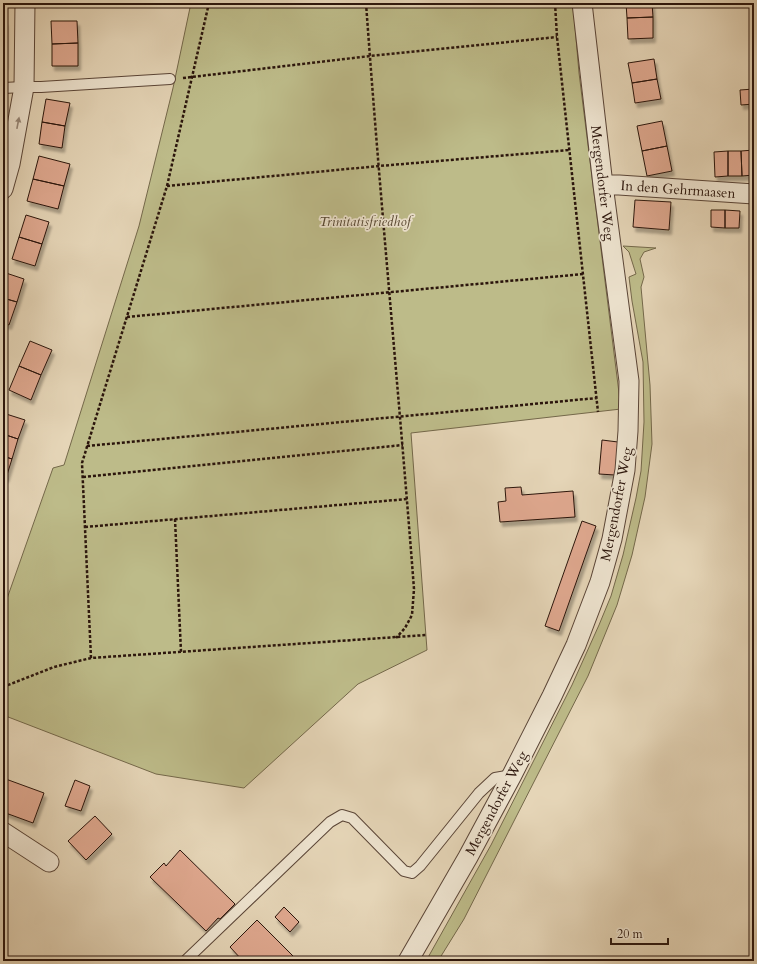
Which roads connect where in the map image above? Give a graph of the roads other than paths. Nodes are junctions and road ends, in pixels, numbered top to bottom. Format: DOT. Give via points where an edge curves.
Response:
graph roads {
  1 [pos="25,3"];
  2 [pos="582,3"];
  3 [pos="170,79"];
  4 [pos="24,86"];
  5 [pos="3,88"];
  6 [pos="6,163"];
  7 [pos="603,185"];
  8 [pos="3,189"];
  9 [pos="754,194"];
  10 [pos="512,775"];
  11 [pos="3,832"];
  12 [pos="49,862"];
  13 [pos="185,961"];
  14 [pos="408,961"];
  1 -- 4 [label="street"];
  2 -- 7 [label="street, Mergendorfer Weg"];
  3 -- 4 [label="lane"];
  4 -- 5 [label="lane"];
  6 -- 4 [label="street, one-way" via="18,122"];
  6 -- 8 [label="street"];
  7 -- 9 [label="street, In den Gehrmaasen"];
  7 -- 10 [label="street, Mergendorfer Weg" via="629,381 625,470 612,539 600,582 576,645"];
  10 -- 13 [label="lane" via="495,778 479,793 420,866 412,872 404,871 352,818 342,815 330,822"];
  10 -- 14 [label="street, Mergendorfer Weg"];
  11 -- 12 [label="street"];
}
